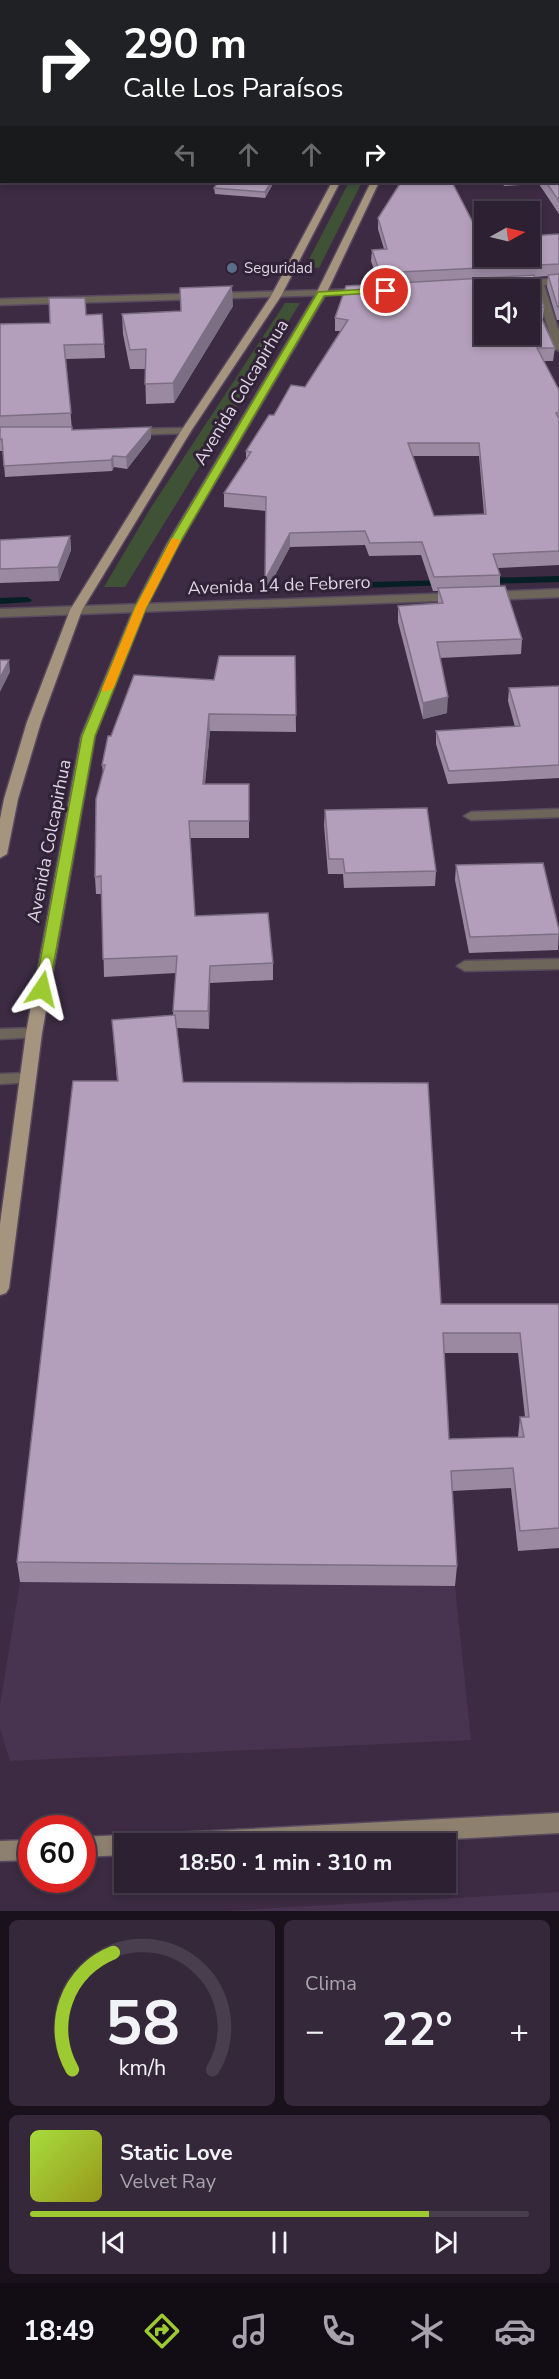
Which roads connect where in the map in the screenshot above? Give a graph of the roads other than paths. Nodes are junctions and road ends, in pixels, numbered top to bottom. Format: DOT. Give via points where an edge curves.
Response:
graph roads {
  1 [pos="335,183"];
  2 [pos="375,183"];
  3 [pos="559,281"];
  4 [pos="540,283"];
  5 [pos="540,289"];
  6 [pos="378,291"];
  7 [pos="321,294"];
  8 [pos="276,296"];
  9 [pos="0,302"];
  10 [pos="559,348"];
  11 [pos="186,431"];
  12 [pos="116,432"];
  13 [pos="559,593"];
  14 [pos="140,608"];
  15 [pos="76,610"];
  16 [pos="0,613"];
  17 [pos="559,813"];
  18 [pos="471,816"];
  19 [pos="0,854"];
  20 [pos="559,964"];
  21 [pos="465,966"];
  22 [pos="34,1033"];
  23 [pos="0,1034"];
  24 [pos="28,1078"];
  25 [pos="0,1079"];
  26 [pos="0,1288"];
  27 [pos="559,1823"];
  28 [pos="366,1833"];
  29 [pos="114,1845"];
  30 [pos="96,1846"];
  31 [pos="18,1850"];
  32 [pos="0,1851"];
  1 -- 8 [label="main road, Avenida Colcapirhua"];
  2 -- 7 [label="main road, Avenida Colcapirhua"];
  3 -- 4 [label="street"];
  5 -- 10 [label="street"];
  6 -- 7 [label="street"];
  7 -- 8 [label="street"];
  7 -- 14 [label="main road, Avenida Colcapirhua"];
  8 -- 9 [label="street"];
  8 -- 11 [label="main road, Avenida Colcapirhua"];
  11 -- 12 [label="street"];
  11 -- 15 [label="main road, Avenida Colcapirhua"];
  13 -- 14 [label="street, Avenida 14 de Febrero"];
  14 -- 15 [label="street, Avenida 14 de Febrero"];
  14 -- 22 [label="main road, Avenida Colcapirhua" via="88,736"];
  15 -- 16 [label="street, Avenida 14 de Febrero"];
  15 -- 19 [label="main road, Avenida Colcapirhua" via="34,722 11,799"];
  17 -- 18 [label="street"];
  20 -- 21 [label="street"];
  22 -- 23 [label="street"];
  22 -- 24 [label="main road, Avenida Colcapirhua"];
  24 -- 25 [label="street"];
  24 -- 26 [label="main road, Avenida Colcapirhua"];
  27 -- 28 [label="main road"];
  29 -- 30 [label="main road"];
  31 -- 32 [label="main road"];
}
